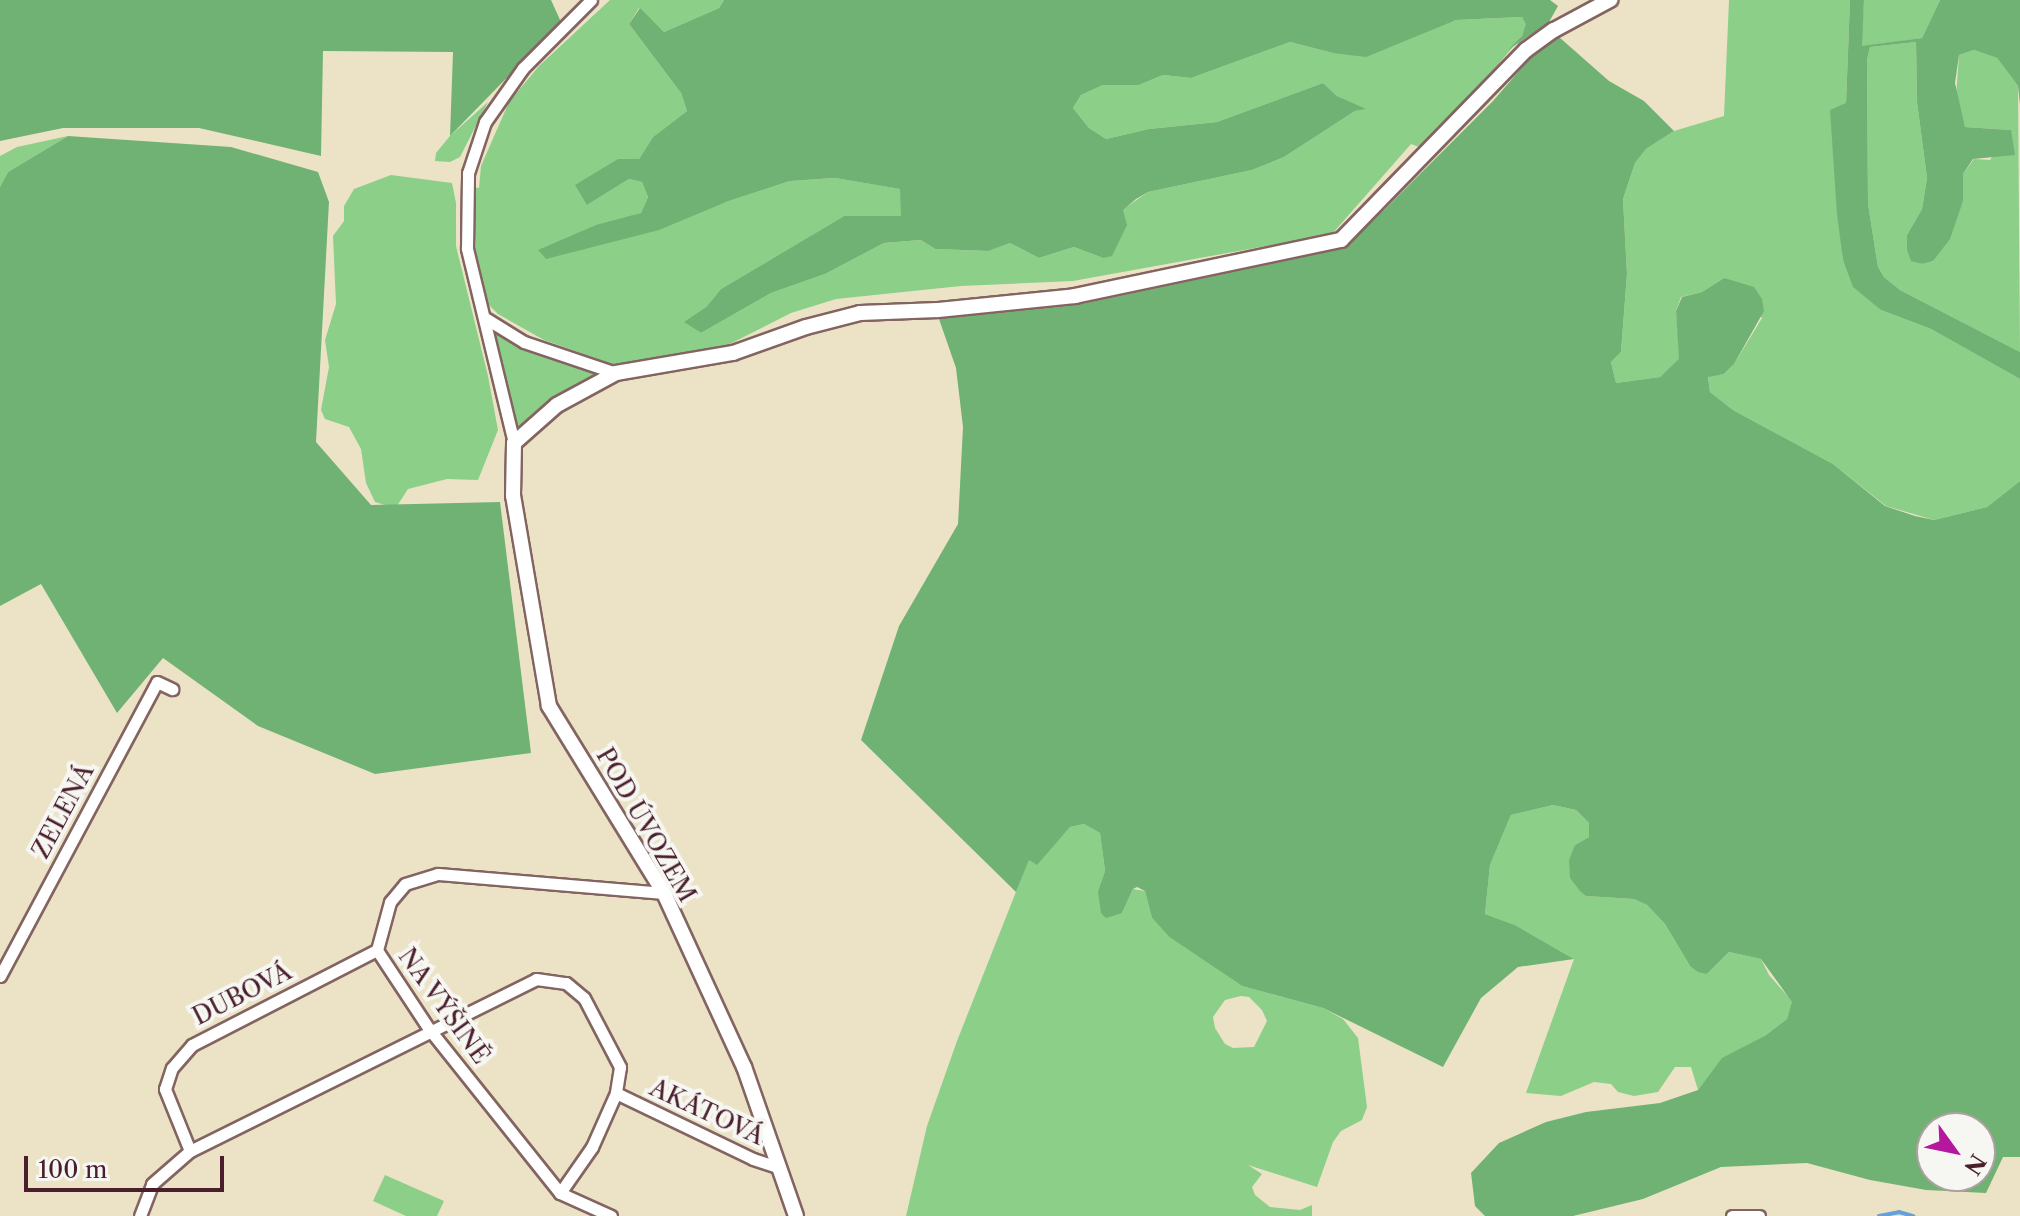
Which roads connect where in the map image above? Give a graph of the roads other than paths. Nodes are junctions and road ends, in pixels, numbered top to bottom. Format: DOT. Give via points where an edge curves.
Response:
graph roads {
  1 [pos="591,0"];
  2 [pos="1610,0"];
  3 [pos="485,318"];
  4 [pos="616,373"];
  5 [pos="514,443"];
  6 [pos="172,689"];
  7 [pos="664,893"];
  8 [pos="377,950"];
  9 [pos="0,976"];
  10 [pos="429,1029"];
  11 [pos="616,1093"];
  12 [pos="190,1151"];
  13 [pos="780,1168"];
  14 [pos="560,1193"];
  15 [pos="140,1216"];
  16 [pos="611,1216"];
  17 [pos="796,1216"];
  18 [pos="1732,1216"];
  19 [pos="1759,1216"];
  1 -- 3 [label="street" via="523,68 485,122 468,173 467,248"];
  2 -- 4 [label="street" via="1526,50 1341,240 1075,296 860,313 733,353"];
  3 -- 4 [label="street" via="524,342"];
  3 -- 5 [label="street"];
  4 -- 5 [label="street" via="557,405"];
  5 -- 7 [label="street, POD ÚVOZEM" via="513,496 549,706"];
  6 -- 9 [label="street, ZELENÁ" via="157,682"];
  7 -- 8 [label="street, NA VÝŠINĚ" via="438,874 405,884 390,902"];
  7 -- 13 [label="street, POD ÚVOZEM" via="744,1067"];
  8 -- 10 [label="street, NA VÝŠINĚ"];
  8 -- 12 [label="street, DUBOVÁ" via="192,1045 172,1068 165,1089"];
  10 -- 11 [label="street" via="536,979 566,983 584,998 620,1067"];
  10 -- 12 [label="street"];
  10 -- 14 [label="street, NA VÝŠINĚ"];
  11 -- 13 [label="street, AKÁTOVÁ"];
  11 -- 14 [label="street" via="592,1147"];
  12 -- 15 [label="street" via="152,1184"];
  13 -- 17 [label="street, POD ÚVOZEM"];
  14 -- 16 [label="street, NA VÝŠINĚ"];
  18 -- 19 [label="street"];
}
